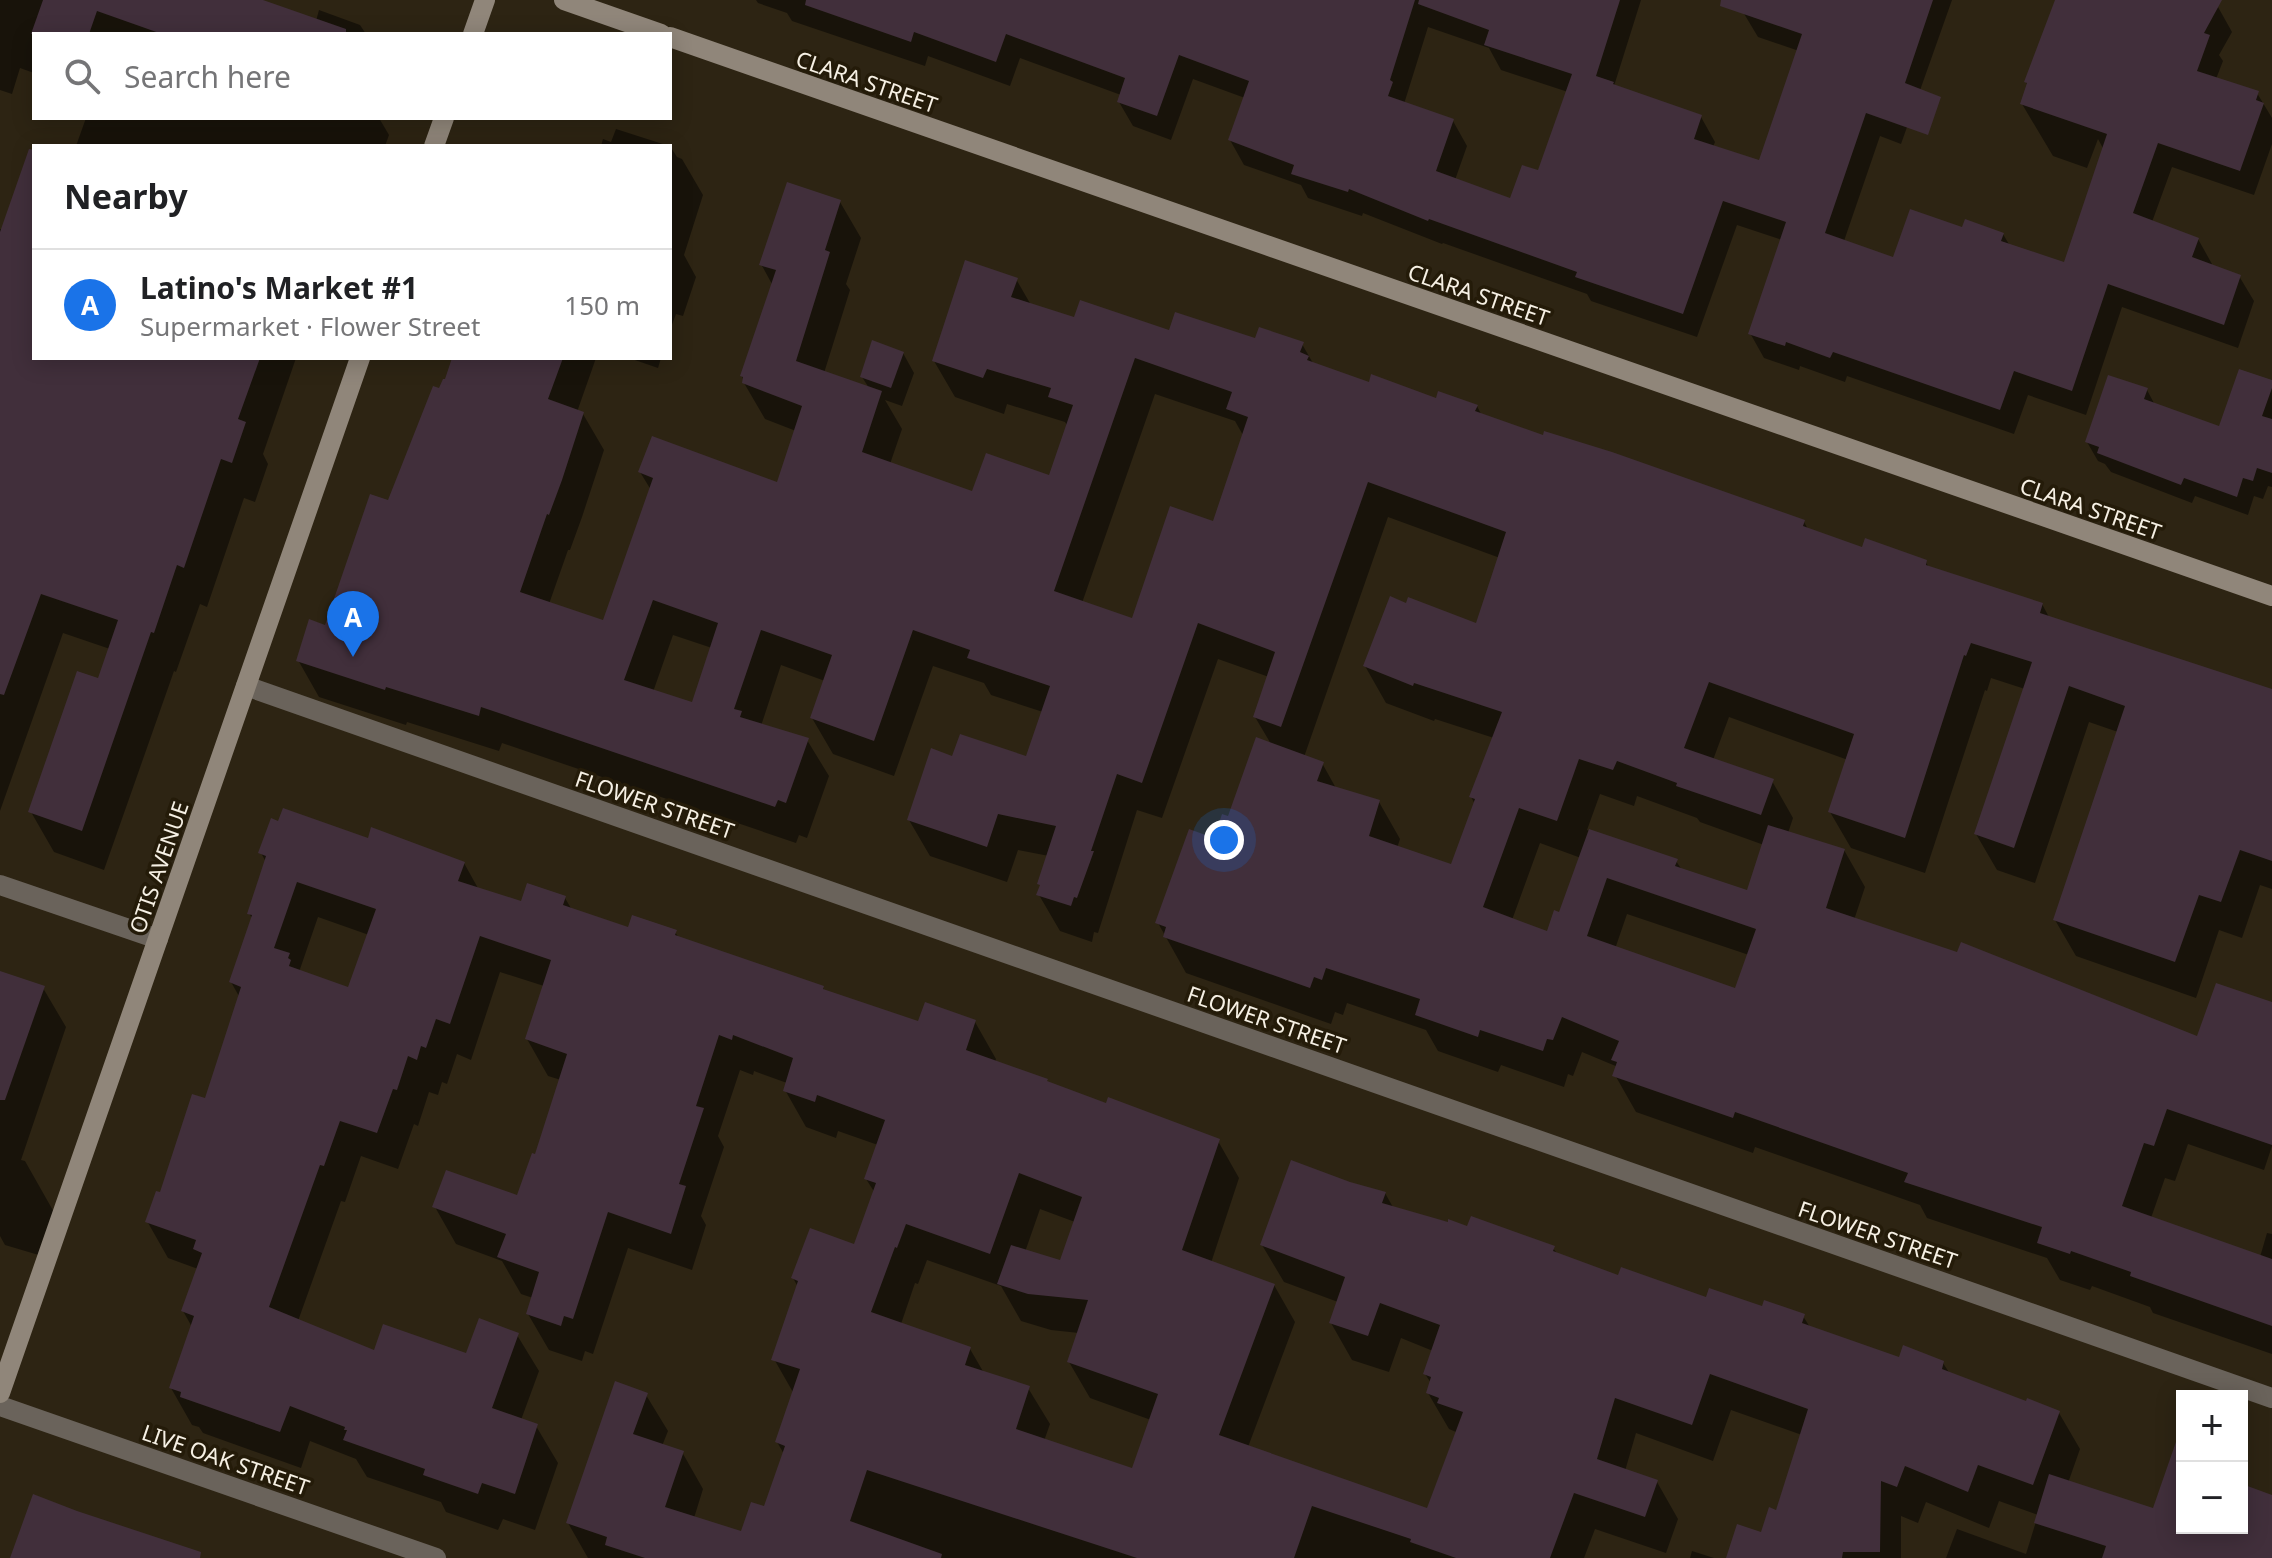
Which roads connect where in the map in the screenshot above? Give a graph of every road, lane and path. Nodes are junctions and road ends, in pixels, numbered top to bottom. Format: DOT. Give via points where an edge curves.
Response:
graph roads {
  1 [pos="485,0"];
  2 [pos="564,0"];
  3 [pos="474,32"];
  4 [pos="655,32"];
  5 [pos="672,38"];
  6 [pos="443,120"];
  7 [pos="435,144"];
  8 [pos="359,360"];
  9 [pos="2272,596"];
  10 [pos="246,686"];
  11 [pos="0,885"];
  12 [pos="158,939"];
  13 [pos="0,1393"];
  14 [pos="2272,1398"];
  15 [pos="0,1406"];
  16 [pos="436,1558"];
  1 -- 3 [label="street"];
  2 -- 4 [label="street"];
  5 -- 9 [label="street, CLARA STREET"];
  6 -- 7 [label="street"];
  8 -- 10 [label="street, OTIS AVENUE"];
  10 -- 12 [label="street, OTIS AVENUE"];
  10 -- 14 [label="street, FLOWER STREET"];
  11 -- 12 [label="street"];
  12 -- 13 [label="street, OTIS AVENUE"];
  15 -- 16 [label="street, LIVE OAK STREET"];
}
